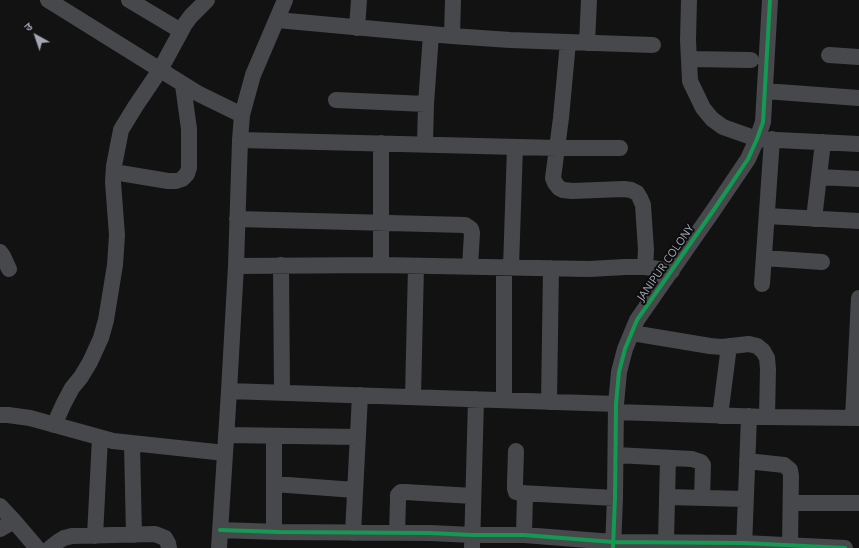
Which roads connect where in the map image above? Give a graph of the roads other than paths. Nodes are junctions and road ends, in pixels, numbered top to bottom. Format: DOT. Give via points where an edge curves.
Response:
graph roads {
  1 [pos="48,0"];
  2 [pos="129,0"];
  3 [pos="207,0"];
  4 [pos="285,0"];
  5 [pos="359,0"];
  6 [pos="453,0"];
  7 [pos="589,0"];
  8 [pos="689,0"];
  9 [pos="770,0"];
  10 [pos="277,20"];
  11 [pos="357,28"];
  12 [pos="181,32"];
  13 [pos="431,34"];
  14 [pos="452,36"];
  15 [pos="568,42"];
  16 [pos="587,43"];
  17 [pos="653,45"];
  18 [pos="829,55"];
  19 [pos="859,57"];
  20 [pos="689,59"];
  21 [pos="751,60"];
  22 [pos="160,70"];
  23 [pos="183,85"];
  24 [pos="766,91"];
  25 [pos="859,98"];
  26 [pos="336,100"];
  27 [pos="426,104"];
  28 [pos="242,115"];
  29 [pos="765,139"];
  30 [pos="240,140"];
  31 [pos="823,142"];
  32 [pos="381,143"];
  33 [pos="425,144"];
  34 [pos="859,144"];
  35 [pos="515,146"];
  36 [pos="558,148"];
  37 [pos="620,148"];
  38 [pos="114,172"];
  39 [pos="819,177"];
  40 [pos="859,179"];
  41 [pos="767,216"];
  42 [pos="237,219"];
  43 [pos="814,219"];
  44 [pos="859,221"];
  45 [pos="381,223"];
  46 [pos="0,252"];
  47 [pos="764,258"];
  48 [pos="822,262"];
  49 [pos="281,265"];
  50 [pos="380,265"];
  51 [pos="236,266"];
  52 [pos="416,266"];
  53 [pos="470,266"];
  54 [pos="507,267"];
  55 [pos="645,267"];
  56 [pos="551,268"];
  57 [pos="9,270"];
  58 [pos="672,270"];
  59 [pos="762,284"];
  60 [pos="859,298"];
  61 [pos="632,333"];
  62 [pos="728,346"];
  63 [pos="229,391"];
  64 [pos="282,393"];
  65 [pos="360,395"];
  66 [pos="413,397"];
  67 [pos="476,399"];
  68 [pos="504,400"];
  69 [pos="549,402"];
  70 [pos="616,408"];
  71 [pos="0,415"];
  72 [pos="720,416"];
  73 [pos="749,416"];
  74 [pos="767,417"];
  75 [pos="856,418"];
  76 [pos="54,425"];
  77 [pos="226,435"];
  78 [pos="274,436"];
  79 [pos="358,437"];
  80 [pos="100,438"];
  81 [pos="132,444"];
  82 [pos="516,451"];
  83 [pos="225,453"];
  84 [pos="616,455"];
  85 [pos="668,458"];
  86 [pos="747,461"];
  87 [pos="274,484"];
  88 [pos="355,490"];
  89 [pos="525,493"];
  90 [pos="473,496"];
  91 [pos="667,496"];
  92 [pos="615,498"];
  93 [pos="702,498"];
  94 [pos="745,499"];
  95 [pos="791,503"];
  96 [pos="859,503"];
  97 [pos="0,506"];
  98 [pos="14,521"];
  99 [pos="0,529"];
  100 [pos="220,530"];
  101 [pos="274,532"];
  102 [pos="353,533"];
  103 [pos="397,533"];
  104 [pos="134,535"];
  105 [pos="524,535"];
  106 [pos="95,536"];
  107 [pos="430,541"];
  108 [pos="472,542"];
  109 [pos="666,542"];
  110 [pos="613,545"];
  111 [pos="744,545"];
  112 [pos="790,545"];
  113 [pos="37,548"];
  114 [pos="50,548"];
  115 [pos="169,548"];
  116 [pos="219,548"];
  117 [pos="845,548"];
  1 -- 22 [label="street"];
  2 -- 12 [label="street"];
  3 -- 12 [label="street" via="191,16"];
  4 -- 10 [label="street"];
  5 -- 11 [label="street"];
  6 -- 14 [label="street"];
  7 -- 16 [label="street"];
  8 -- 20 [label="street"];
  9 -- 24 [label="street, JANIPUR COLONY"];
  10 -- 11 [label="street"];
  10 -- 28 [label="street" via="253,75"];
  11 -- 13 [label="street"];
  12 -- 22 [label="street"];
  13 -- 14 [label="street"];
  13 -- 27 [label="street"];
  14 -- 15 [label="street"];
  15 -- 16 [label="street"];
  15 -- 36 [label="street"];
  16 -- 17 [label="street"];
  18 -- 19 [label="street"];
  20 -- 21 [label="street"];
  20 -- 29 [label="street" via="690,81 703,108 712,119 723,127"];
  22 -- 23 [label="street"];
  22 -- 38 [label="street" via="121,130"];
  23 -- 28 [label="street"];
  23 -- 38 [label="street" via="189,129 187,174 176,181"];
  24 -- 25 [label="street"];
  24 -- 29 [label="street, JANIPUR COLONY" via="763,122"];
  26 -- 27 [label="street"];
  27 -- 33 [label="street"];
  28 -- 30 [label="street"];
  29 -- 31 [label="street"];
  29 -- 41 [label="street"];
  29 -- 58 [label="street, JANIPUR COLONY" via="748,159"];
  30 -- 32 [label="street"];
  30 -- 42 [label="street"];
  31 -- 34 [label="street"];
  31 -- 39 [label="street"];
  32 -- 33 [label="street"];
  32 -- 45 [label="street"];
  33 -- 35 [label="street"];
  35 -- 36 [label="street"];
  35 -- 54 [label="street"];
  36 -- 37 [label="street"];
  36 -- 55 [label="street" via="553,178 559,188 572,191 624,189 637,193 643,205"];
  38 -- 76 [label="street" via="117,235 106,320 90,362 72,388"];
  39 -- 40 [label="street"];
  39 -- 43 [label="street"];
  41 -- 43 [label="street"];
  41 -- 47 [label="street"];
  42 -- 45 [label="street"];
  42 -- 51 [label="street"];
  43 -- 44 [label="street"];
  45 -- 50 [label="street"];
  45 -- 53 [label="street" via="465,225 472,233"];
  46 -- 57 [label="street"];
  47 -- 48 [label="street"];
  47 -- 59 [label="street"];
  49 -- 50 [label="street"];
  49 -- 51 [label="street"];
  49 -- 64 [label="street"];
  50 -- 52 [label="street"];
  51 -- 63 [label="street"];
  52 -- 53 [label="street"];
  52 -- 66 [label="street"];
  53 -- 54 [label="street"];
  54 -- 56 [label="street"];
  54 -- 68 [label="street"];
  55 -- 56 [label="street"];
  55 -- 58 [label="street"];
  56 -- 69 [label="street"];
  58 -- 61 [label="street, JANIPUR COLONY"];
  60 -- 75 [label="street"];
  61 -- 62 [label="street" via="698,345"];
  61 -- 70 [label="street, JANIPUR COLONY" via="619,372"];
  62 -- 72 [label="street"];
  62 -- 74 [label="street" via="749,344 763,351 768,369"];
  63 -- 64 [label="street"];
  63 -- 77 [label="street"];
  64 -- 65 [label="street"];
  65 -- 66 [label="street"];
  65 -- 79 [label="street"];
  66 -- 67 [label="street"];
  67 -- 68 [label="street"];
  67 -- 90 [label="street"];
  68 -- 69 [label="street"];
  69 -- 70 [label="street"];
  70 -- 72 [label="street"];
  70 -- 84 [label="street, JANIPUR COLONY"];
  71 -- 76 [label="street" via="30,418"];
  72 -- 73 [label="street"];
  73 -- 74 [label="street"];
  73 -- 86 [label="street"];
  74 -- 75 [label="street"];
  76 -- 80 [label="street"];
  77 -- 78 [label="street"];
  77 -- 83 [label="street"];
  78 -- 79 [label="street"];
  78 -- 87 [label="street"];
  79 -- 88 [label="street"];
  80 -- 81 [label="street"];
  80 -- 106 [label="street"];
  81 -- 83 [label="street"];
  81 -- 104 [label="street"];
  82 -- 89 [label="street" via="515,489 516,492"];
  83 -- 100 [label="street"];
  84 -- 85 [label="street"];
  84 -- 92 [label="street, JANIPUR COLONY"];
  85 -- 91 [label="street"];
  85 -- 93 [label="street" via="701,462"];
  86 -- 94 [label="street"];
  86 -- 95 [label="street" via="784,465 790,470"];
  87 -- 88 [label="street"];
  87 -- 101 [label="street"];
  88 -- 102 [label="street"];
  89 -- 92 [label="street"];
  89 -- 105 [label="street"];
  90 -- 103 [label="street" via="401,492 398,495"];
  90 -- 108 [label="street"];
  91 -- 93 [label="street"];
  91 -- 109 [label="street"];
  92 -- 110 [label="street, JANIPUR COLONY"];
  93 -- 94 [label="street"];
  94 -- 111 [label="street"];
  95 -- 96 [label="street"];
  95 -- 112 [label="street"];
  97 -- 98 [label="street"];
  98 -- 99 [label="street"];
  98 -- 113 [label="street"];
  100 -- 101 [label="street"];
  100 -- 116 [label="street"];
  101 -- 102 [label="street"];
  102 -- 103 [label="street"];
  103 -- 107 [label="street"];
  104 -- 106 [label="street"];
  104 -- 115 [label="street" via="161,536 165,538"];
  105 -- 108 [label="street"];
  105 -- 110 [label="street"];
  106 -- 114 [label="street" via="64,538"];
  107 -- 108 [label="street"];
  109 -- 110 [label="street"];
  109 -- 111 [label="street"];
  111 -- 112 [label="street"];
  112 -- 117 [label="street"];
}
